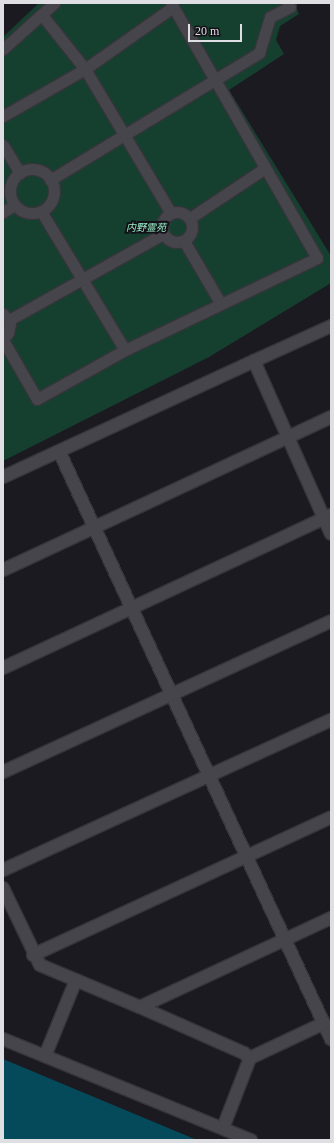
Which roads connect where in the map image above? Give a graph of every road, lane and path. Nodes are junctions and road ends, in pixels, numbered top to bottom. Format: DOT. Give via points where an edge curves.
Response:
graph roads {
  1 [pos="54,3"];
  2 [pos="288,3"];
  3 [pos="172,5"];
  4 [pos="42,15"];
  5 [pos="3,49"];
  6 [pos="85,69"];
  7 [pos="214,80"];
  8 [pos="3,116"];
  9 [pos="123,135"];
  10 [pos="3,145"];
  11 [pos="265,168"];
  12 [pos="20,173"];
  13 [pos="50,180"];
  14 [pos="14,205"];
  15 [pos="41,211"];
  16 [pos="3,212"];
  17 [pos="171,213"];
  18 [pos="190,218"];
  19 [pos="163,234"];
  20 [pos="184,241"];
  21 [pos="83,280"];
  22 [pos="221,304"];
  23 [pos="6,317"];
  24 [pos="331,326"];
  25 [pos="3,339"];
  26 [pos="125,350"];
  27 [pos="254,361"];
  28 [pos="331,417"];
  29 [pos="288,437"];
  30 [pos="59,451"];
  31 [pos="3,477"];
  32 [pos="328,516"];
  33 [pos="95,528"];
  34 [pos="331,534"];
  35 [pos="3,570"];
  36 [pos="132,607"];
  37 [pos="331,621"];
  38 [pos="3,668"];
  39 [pos="171,694"];
  40 [pos="331,720"];
  41 [pos="3,772"];
  42 [pos="208,774"];
  43 [pos="331,817"];
  44 [pos="245,856"];
  45 [pos="3,870"];
  46 [pos="3,888"];
  47 [pos="331,918"];
  48 [pos="284,940"];
  49 [pos="33,955"];
  50 [pos="76,980"];
  51 [pos="140,1007"];
  52 [pos="324,1023"];
  53 [pos="3,1039"];
  54 [pos="331,1039"];
  55 [pos="45,1056"];
  56 [pos="250,1058"];
  57 [pos="223,1128"];
  58 [pos="251,1140"];
  1 -- 4 [label="lane"];
  2 -- 7 [label="lane" via="290,7 270,17 258,53"];
  3 -- 6 [label="lane"];
  3 -- 7 [label="lane"];
  4 -- 5 [label="lane"];
  4 -- 6 [label="lane"];
  6 -- 8 [label="lane"];
  6 -- 9 [label="lane"];
  7 -- 9 [label="lane"];
  7 -- 11 [label="lane"];
  9 -- 13 [label="lane"];
  9 -- 17 [label="lane"];
  10 -- 12 [label="lane"];
  11 -- 18 [label="lane"];
  11 -- 22 [label="lane" via="317,258"];
  12 -- 13 [label="lane" via="31,169 38,170"];
  12 -- 14 [label="lane" via="12,182 10,190"];
  13 -- 15 [label="lane" via="54,195 51,202"];
  14 -- 15 [label="lane" via="27,213"];
  14 -- 16 [label="lane"];
  15 -- 21 [label="lane"];
  17 -- 18 [label="lane" via="182,212"];
  17 -- 19 [label="lane" via="162,222"];
  18 -- 20 [label="lane" via="192,232"];
  19 -- 20 [label="lane" via="172,242"];
  19 -- 21 [label="lane"];
  20 -- 22 [label="lane"];
  21 -- 23 [label="lane"];
  21 -- 26 [label="lane"];
  22 -- 26 [label="lane"];
  23 -- 25 [label="lane" via="8,333"];
  24 -- 27 [label="street"];
  25 -- 26 [label="lane" via="37,399"];
  27 -- 29 [label="street"];
  27 -- 30 [label="street"];
  28 -- 29 [label="street"];
  29 -- 32 [label="street"];
  29 -- 33 [label="street"];
  30 -- 31 [label="street"];
  30 -- 33 [label="street"];
  32 -- 34 [label="street"];
  32 -- 36 [label="street"];
  33 -- 35 [label="street"];
  33 -- 36 [label="street"];
  36 -- 38 [label="street"];
  36 -- 39 [label="street"];
  37 -- 39 [label="street"];
  39 -- 41 [label="street"];
  39 -- 42 [label="street"];
  40 -- 42 [label="street"];
  42 -- 44 [label="street"];
  42 -- 45 [label="street"];
  43 -- 44 [label="street"];
  44 -- 48 [label="street"];
  44 -- 49 [label="street"];
  46 -- 49 [label="street"];
  47 -- 48 [label="street"];
  48 -- 51 [label="street"];
  48 -- 52 [label="street"];
  49 -- 50 [label="street" via="40,965"];
  50 -- 51 [label="street"];
  50 -- 55 [label="street"];
  51 -- 56 [label="street" via="244,1053"];
  52 -- 54 [label="street"];
  52 -- 56 [label="street"];
  53 -- 55 [label="street"];
  55 -- 57 [label="street"];
  56 -- 57 [label="street"];
  57 -- 58 [label="street"];
}
